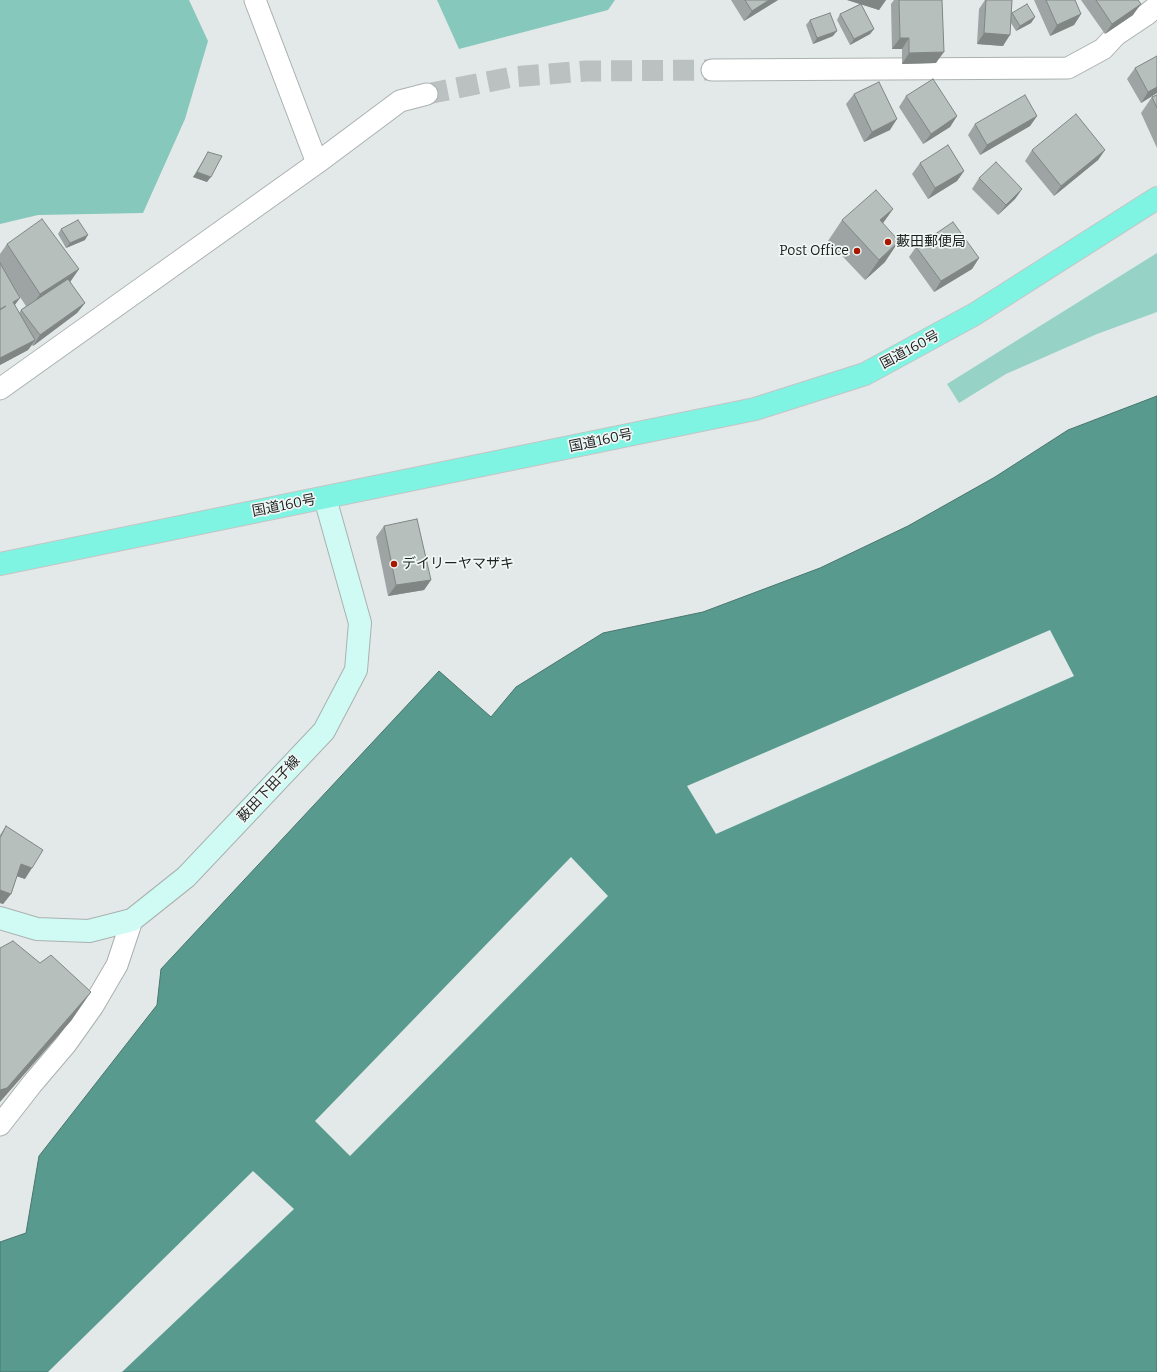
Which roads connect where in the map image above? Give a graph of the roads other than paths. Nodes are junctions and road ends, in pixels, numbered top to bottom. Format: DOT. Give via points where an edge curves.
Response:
graph roads {
  1 [pos="255,0"];
  2 [pos="1157,6"];
  3 [pos="712,70"];
  4 [pos="427,94"];
  5 [pos="317,163"];
  6 [pos="1157,198"];
  7 [pos="0,389"];
  8 [pos="325,498"];
  9 [pos="0,564"];
  10 [pos="0,918"];
  11 [pos="132,920"];
  12 [pos="0,1126"];
  1 -- 5 [label="street"];
  2 -- 3 [label="street" via="1116,35 1103,49 1068,68"];
  4 -- 5 [label="street" via="400,101"];
  5 -- 7 [label="street"];
  6 -- 8 [label="highway, 国道160号" via="975,314 865,374 755,409"];
  8 -- 9 [label="highway, 国道160号"];
  8 -- 11 [label="main road, 薮田下田子線" via="360,623 356,670 324,731 186,877"];
  10 -- 11 [label="main road, 薮田下田子線" via="37,929 89,930"];
  11 -- 12 [label="street" via="117,965 93,1006"];
}
